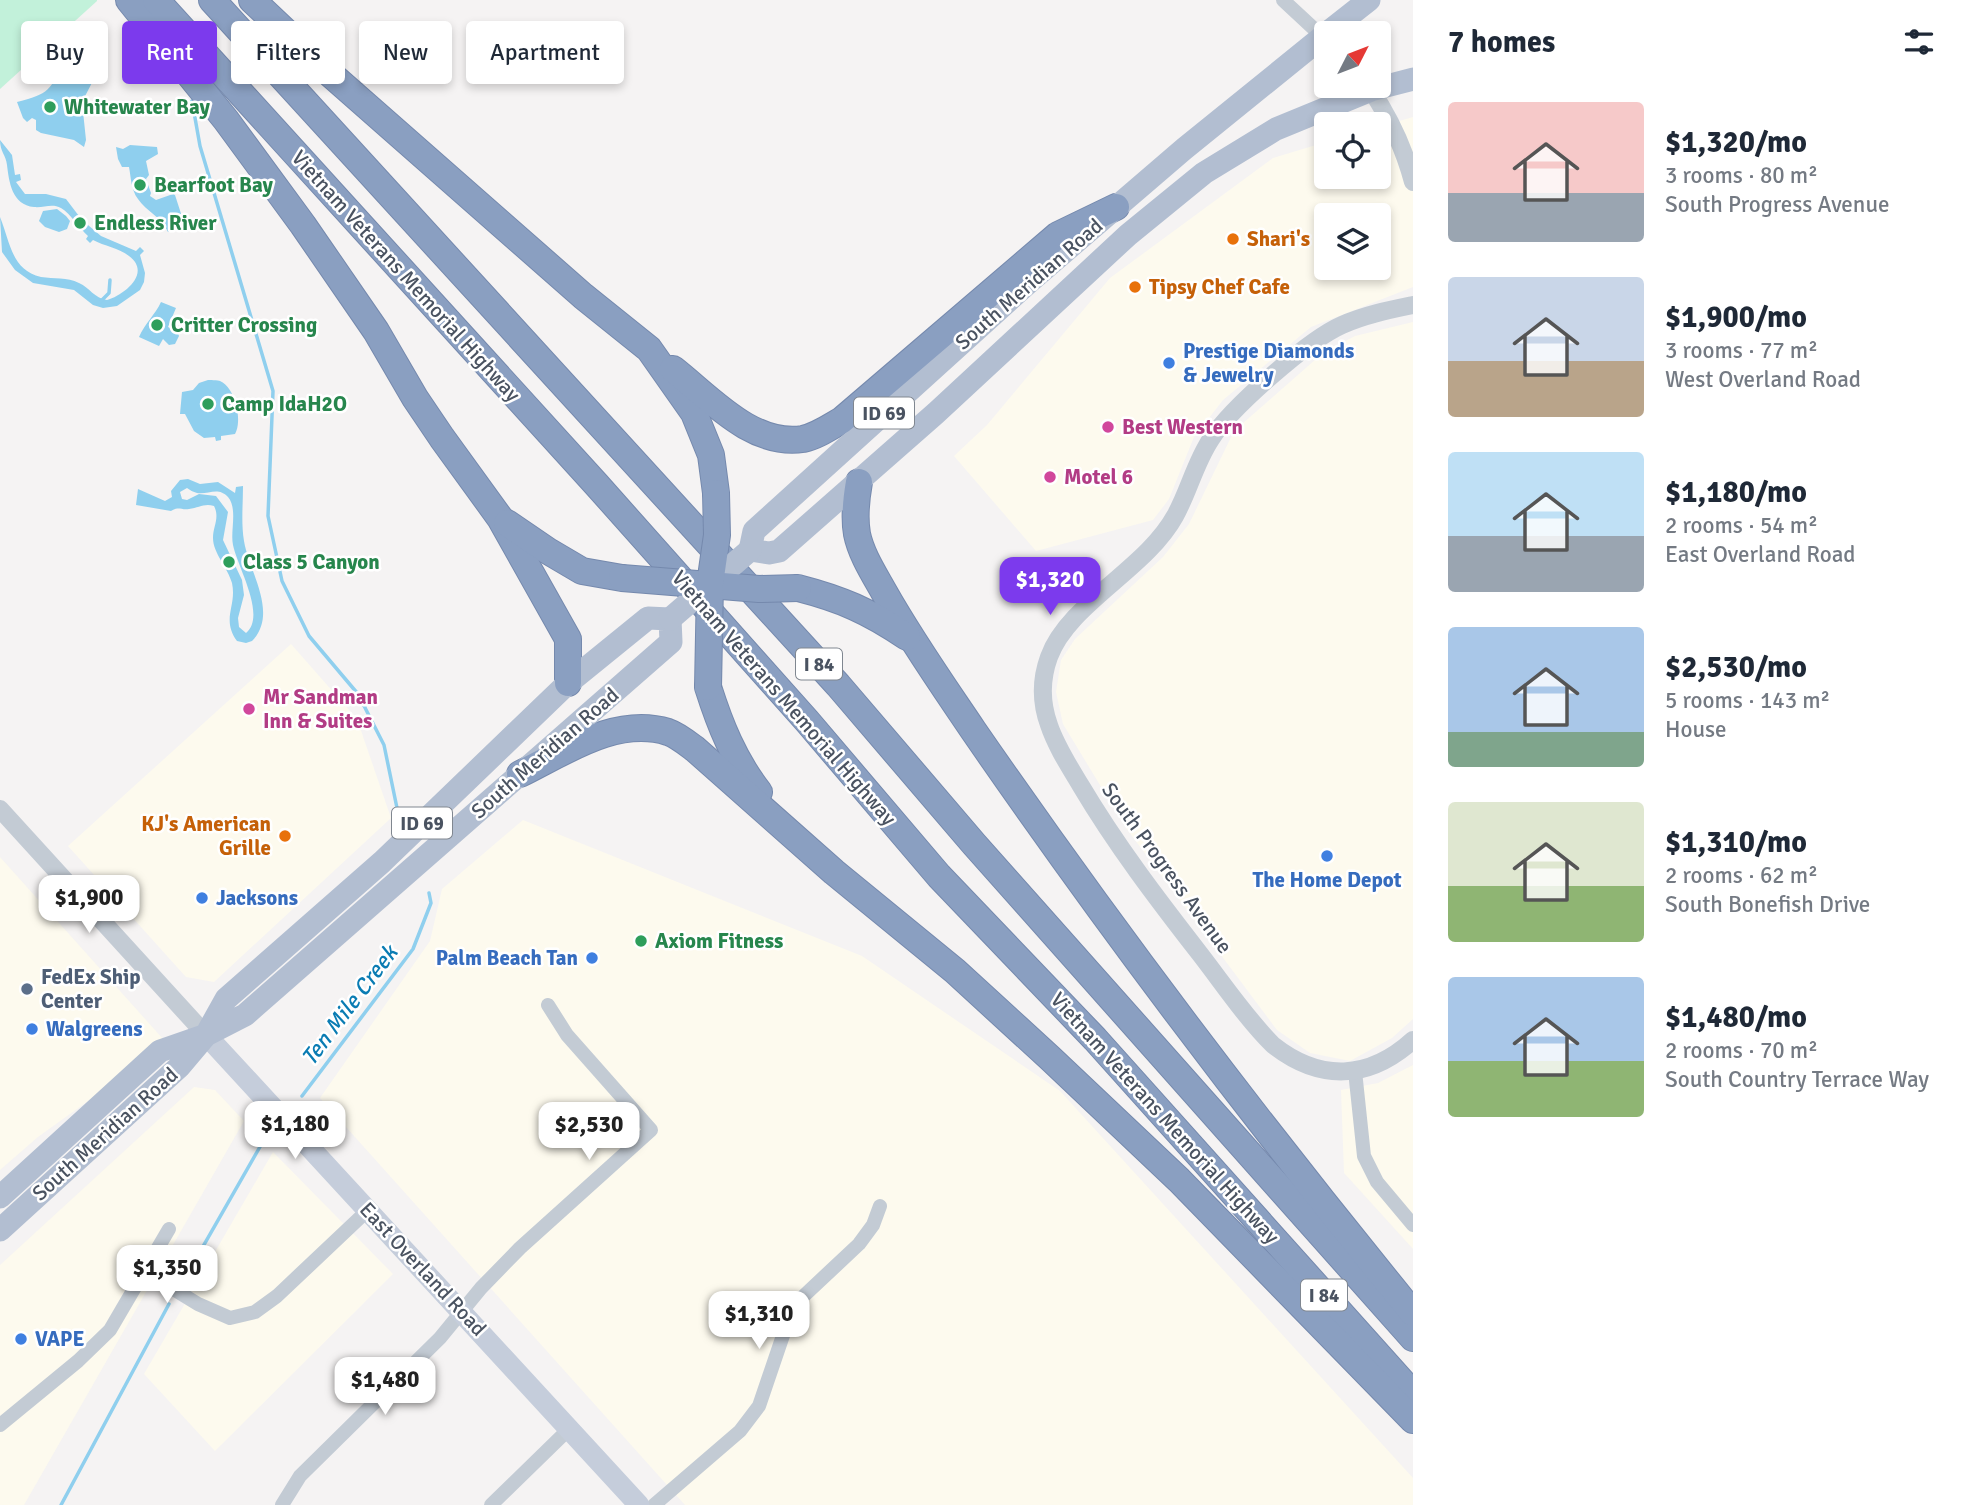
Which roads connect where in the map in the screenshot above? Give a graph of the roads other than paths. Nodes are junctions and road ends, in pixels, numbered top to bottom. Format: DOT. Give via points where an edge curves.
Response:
graph roads {
  1 [pos="129,0"];
  2 [pos="156,0"];
  3 [pos="212,0"];
  4 [pos="252,0"];
  5 [pos="1283,0"];
  6 [pos="1369,0"];
  7 [pos="1344,21"];
  8 [pos="1314,26"];
  9 [pos="1314,46"];
  10 [pos="1314,51"];
  11 [pos="1413,79"];
  12 [pos="1391,84"];
  13 [pos="1346,98"];
  14 [pos="1375,98"];
  15 [pos="1413,182"];
  16 [pos="1116,207"];
  17 [pos="1128,235"];
  18 [pos="1413,305"];
  19 [pos="649,349"];
  20 [pos="859,482"];
  21 [pos="500,518"];
  22 [pos="750,550"];
  23 [pos="709,584"];
  24 [pos="670,619"];
  25 [pos="911,640"];
  26 [pos="568,683"];
  27 [pos="520,774"];
  28 [pos="0,809"];
  29 [pos="794,837"];
  30 [pos="548,1005"];
  31 [pos="206,1035"];
  32 [pos="1413,1040"];
  33 [pos="1355,1071"];
  34 [pos="0,1197"];
  35 [pos="880,1206"];
  36 [pos="368,1210"];
  37 [pos="1413,1225"];
  38 [pos="169,1229"];
  39 [pos="0,1230"];
  40 [pos="144,1271"];
  41 [pos="462,1311"];
  42 [pos="1413,1313"];
  43 [pos="1413,1338"];
  44 [pos="1413,1394"];
  45 [pos="1413,1420"];
  46 [pos="0,1425"];
  47 [pos="569,1429"];
  48 [pos="282,1505"];
  49 [pos="491,1505"];
  50 [pos="639,1505"];
  51 [pos="654,1505"];
  1 -- 21 [label="highway" via="303,225 442,439"];
  2 -- 44 [label="highway, Vietnam Veterans Memorial Highway / I 84" via="615,505 939,876 1095,1038"];
  3 -- 43 [label="highway, Vietnam Veterans Memorial Highway / I 84" via="838,685 974,845"];
  4 -- 19 [label="highway" via="583,296"];
  5 -- 8 [label="street"];
  6 -- 7 [label="main road, South Meridian Road"];
  9 -- 16 [label="main road, South Meridian Road"];
  10 -- 17 [label="main road" via="1285,86 1145,200"];
  11 -- 12 [label="main road, South Meridian Road"];
  13 -- 17 [label="main road, South Meridian Road" via="1276,129 1204,173"];
  14 -- 15 [label="street" via="1396,130"];
  16 -- 19 [label="highway" via="1058,235 842,420 803,439 776,438 744,425"];
  16 -- 22 [label="main road, South Meridian Road / ID 69" via="754,531"];
  17 -- 20 [label="main road, South Meridian Road / ID 69"];
  18 -- 33 [label="street, South Progress Avenue" via="1361,317 1330,331 1230,415 1206,448 1166,531 1065,630 1049,657 1043,690 1053,736 1087,796 1157,900 1263,1035 1298,1062 1327,1071"];
  19 -- 23 [label="highway, bridge" via="694,414 711,455 717,535"];
  20 -- 22 [label="main road, South Meridian Road / ID 69" via="779,551"];
  20 -- 25 [label="highway" via="855,502 858,535"];
  21 -- 23 [label="highway, bridge" via="582,571"];
  21 -- 26 [label="highway" via="568,639"];
  22 -- 23 [label="main road, South Meridian Road / ID 69, bridge"];
  23 -- 24 [label="main road, South Meridian Road / ID 69, bridge"];
  23 -- 25 [label="highway, bridge" via="797,588 839,599"];
  23 -- 29 [label="highway, bridge" via="708,687 721,728 745,774"];
  24 -- 26 [label="main road, South Meridian Road / ID 69" via="648,618"];
  24 -- 27 [label="main road, South Meridian Road / ID 69" via="671,642"];
  25 -- 42 [label="highway" via="1126,944 1301,1177"];
  26 -- 31 [label="main road, South Meridian Road / ID 69" via="382,862 226,999"];
  27 -- 29 [label="highway" via="592,739 644,727 670,733 695,749"];
  27 -- 31 [label="main road, South Meridian Road / ID 69" via="245,1015"];
  28 -- 31 [label="street"];
  29 -- 45 [label="highway" via="955,971 1059,1066 1180,1180"];
  30 -- 41 [label="street" via="567,1035 651,1130 520,1248"];
  31 -- 34 [label="main road, South Meridian Road / ID 69" via="160,1051"];
  31 -- 36 [label="main road, East Overland Road"];
  31 -- 39 [label="main road, South Meridian Road / ID 69" via="179,1067"];
  32 -- 33 [label="street" via="1386,1061"];
  33 -- 37 [label="street" via="1364,1156 1377,1182"];
  35 -- 51 [label="street" via="859,1244 793,1306 759,1406 740,1431"];
  36 -- 40 [label="street" via="255,1312 230,1318"];
  36 -- 41 [label="main road, East Overland Road"];
  38 -- 40 [label="street"];
  40 -- 46 [label="street" via="110,1330"];
  41 -- 47 [label="main road, East Overland Road"];
  41 -- 48 [label="street" via="300,1476"];
  47 -- 49 [label="street"];
  47 -- 50 [label="main road, East Overland Road"];
}
